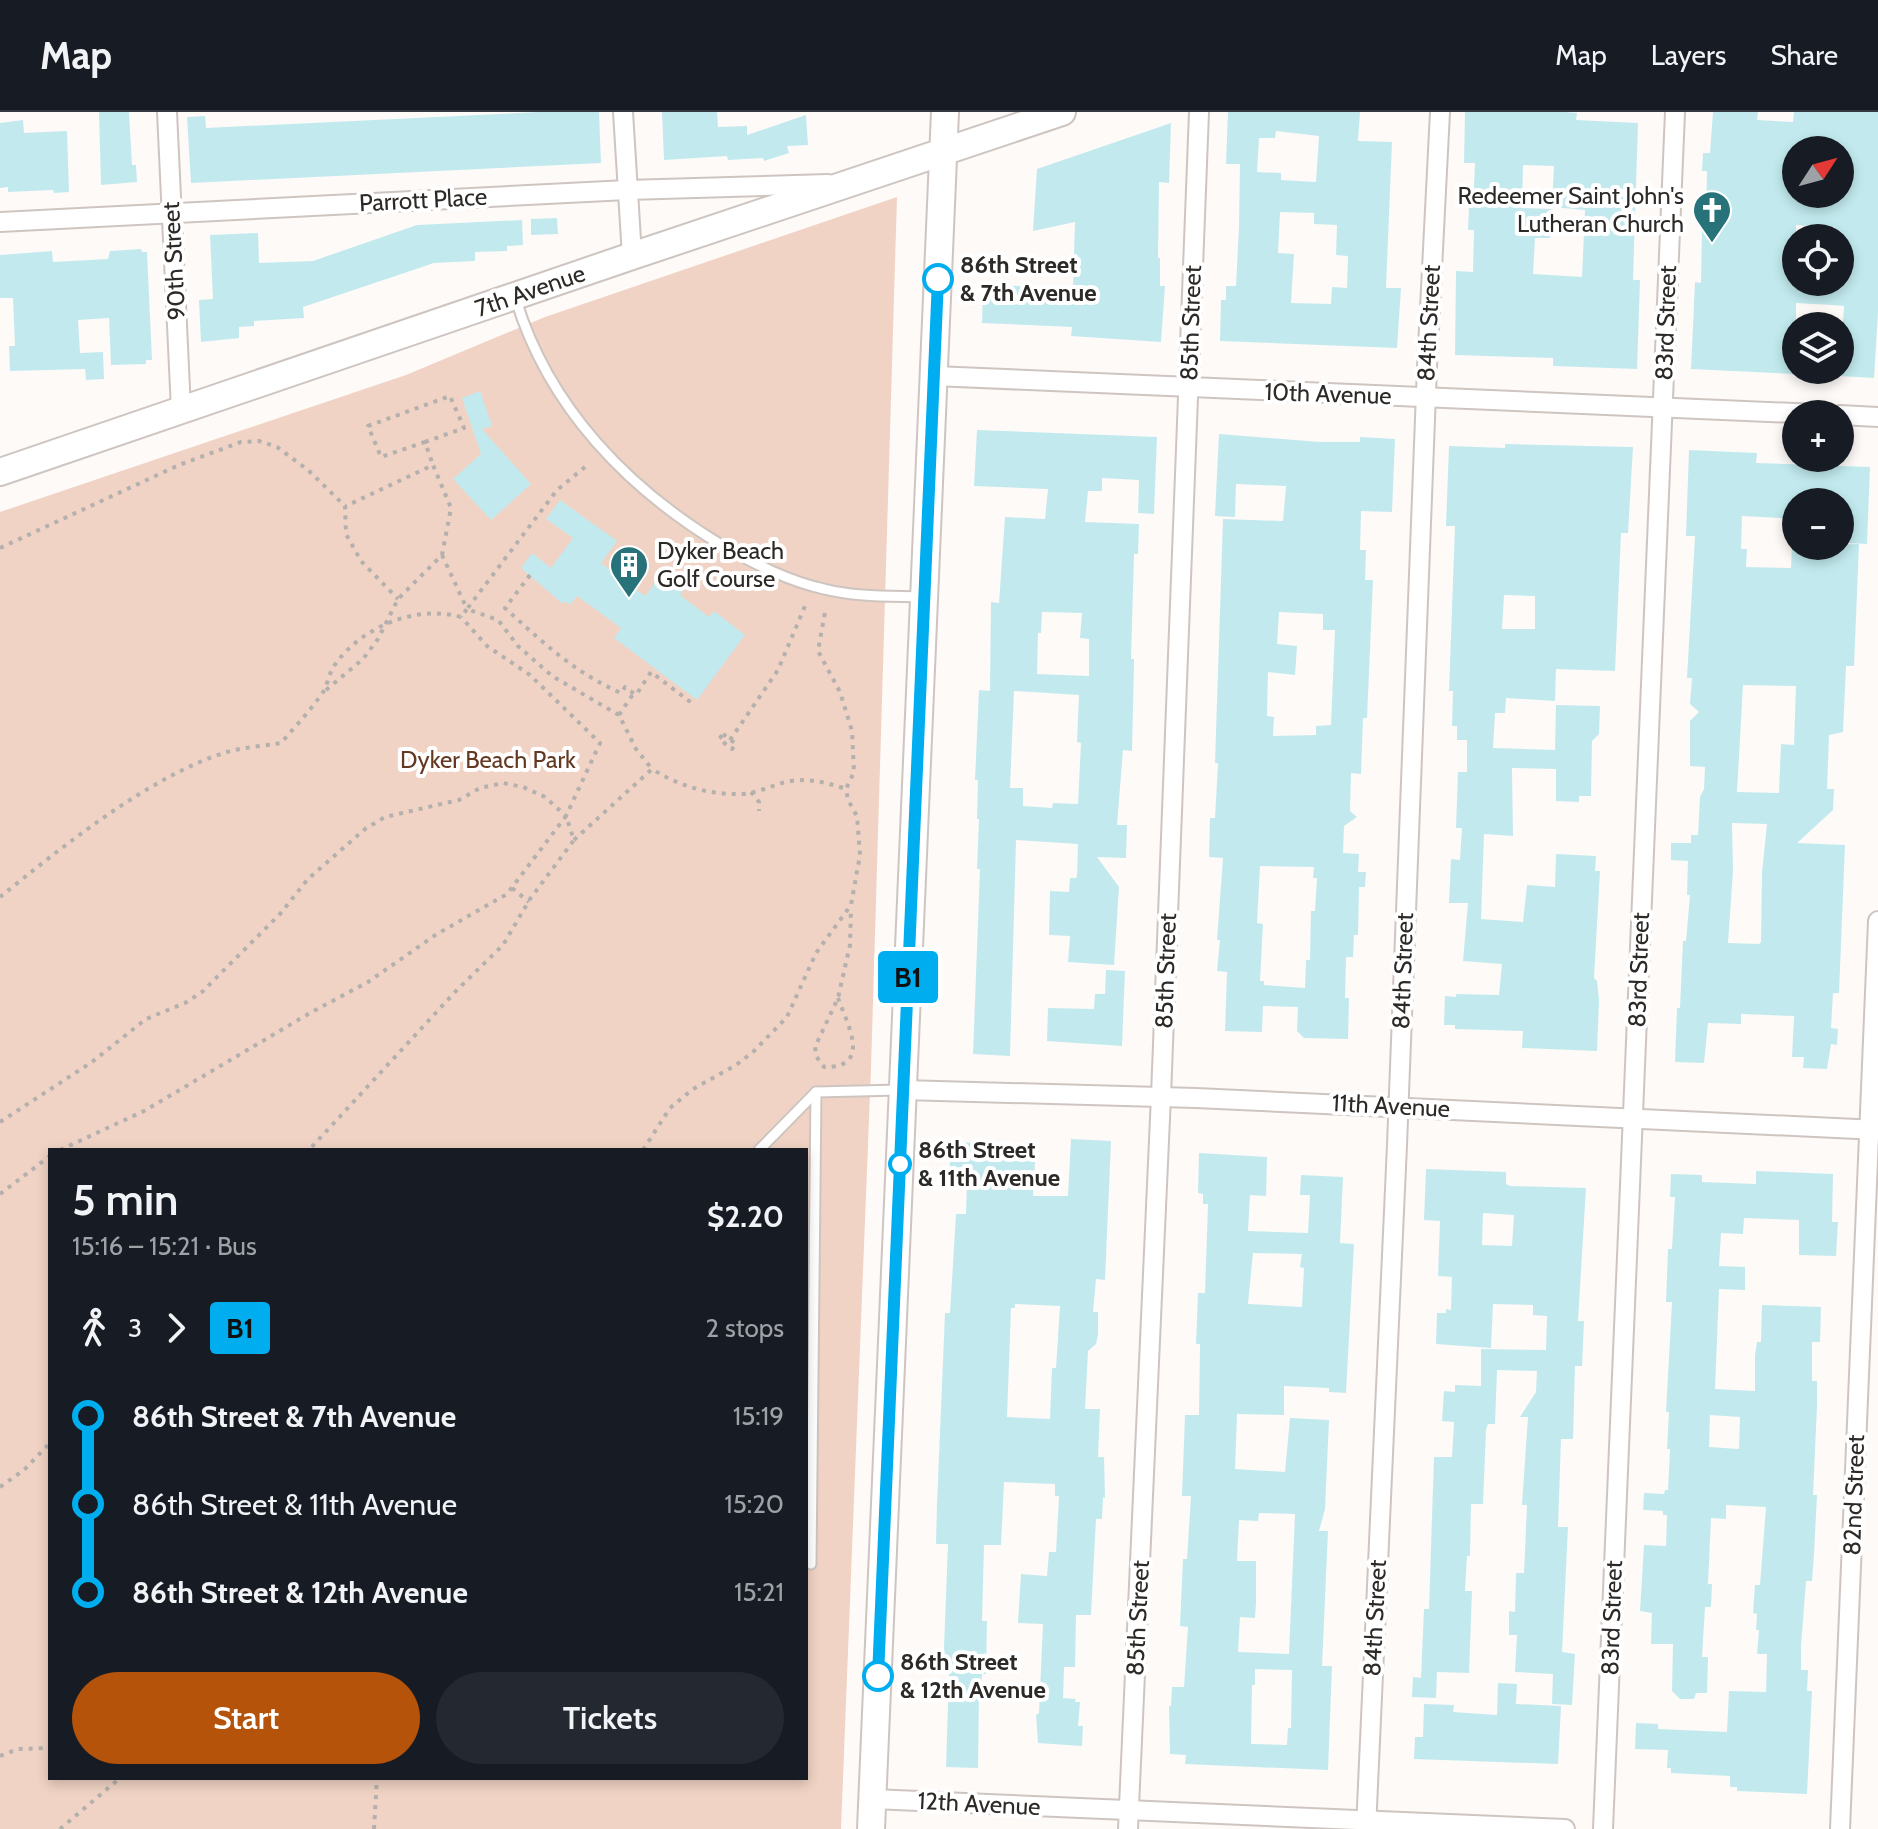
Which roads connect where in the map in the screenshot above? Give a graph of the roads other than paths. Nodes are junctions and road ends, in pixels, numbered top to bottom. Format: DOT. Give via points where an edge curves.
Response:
graph roads {
  1 [pos="167,112"];
  2 [pos="623,112"];
  3 [pos="945,112"];
  4 [pos="1062,112"];
  5 [pos="1199,112"];
  6 [pos="1440,112"];
  7 [pos="1675,112"];
  8 [pos="944,153"];
  9 [pos="847,183"];
  10 [pos="627,190"];
  11 [pos="171,213"];
  12 [pos="0,222"];
  13 [pos="632,256"];
  14 [pos="515,296"];
  15 [pos="934,376"];
  16 [pos="1188,389"];
  17 [pos="1425,398"];
  18 [pos="1662,408"];
  19 [pos="181,410"];
  20 [pos="1782,413"];
  21 [pos="1854,416"];
  22 [pos="1878,417"];
  23 [pos="0,472"];
  24 [pos="924,597"];
  25 [pos="1878,921"];
  26 [pos="903,1090"];
  27 [pos="816,1092"];
  28 [pos="1161,1096"];
  29 [pos="1398,1106"];
  30 [pos="1633,1119"];
  31 [pos="1874,1129"];
  32 [pos="761,1148"];
  33 [pos="811,1564"];
  34 [pos="872,1799"];
  35 [pos="1129,1820"];
  36 [pos="1366,1825"];
  37 [pos="871,1829"];
  38 [pos="1565,1829"];
  39 [pos="1603,1829"];
  40 [pos="1840,1829"];
  1 -- 11 [label="street, 90th Street"];
  2 -- 10 [label="street"];
  3 -- 8 [label="main road"];
  4 -- 8 [label="main road, 7th Avenue"];
  5 -- 16 [label="street, 85th Street"];
  6 -- 17 [label="street, 84th Street"];
  7 -- 18 [label="street, 83rd Street"];
  8 -- 9 [label="main road, 7th Avenue"];
  8 -- 15 [label="main road"];
  9 -- 10 [label="street, Parrott Place"];
  9 -- 13 [label="main road, 7th Avenue"];
  10 -- 11 [label="street, Parrott Place"];
  10 -- 13 [label="street"];
  11 -- 12 [label="street, Parrott Place"];
  11 -- 19 [label="street, 90th Street"];
  13 -- 14 [label="main road, 7th Avenue"];
  14 -- 19 [label="main road, 7th Avenue"];
  14 -- 24 [label="lane" via="529,339 575,418 610,459 687,524 740,556 825,590"];
  15 -- 16 [label="street, 10th Avenue"];
  15 -- 24 [label="main road"];
  16 -- 17 [label="street, 10th Avenue"];
  16 -- 28 [label="street, 85th Street"];
  17 -- 18 [label="street, 10th Avenue"];
  17 -- 29 [label="street, 84th Street"];
  18 -- 20 [label="street, 10th Avenue"];
  18 -- 30 [label="street, 83rd Street"];
  19 -- 23 [label="main road, 7th Avenue"];
  21 -- 22 [label="street"];
  24 -- 26 [label="main road"];
  25 -- 31 [label="street, 82nd Street"];
  26 -- 27 [label="lane"];
  26 -- 28 [label="street, 11th Avenue"];
  26 -- 34 [label="main road"];
  27 -- 32 [label="lane"];
  27 -- 33 [label="lane"];
  28 -- 29 [label="street, 11th Avenue"];
  28 -- 35 [label="street, 85th Street"];
  29 -- 30 [label="street, 11th Avenue"];
  29 -- 36 [label="street, 84th Street"];
  30 -- 31 [label="street, 11th Avenue"];
  30 -- 39 [label="street, 83rd Street"];
  31 -- 40 [label="street, 82nd Street"];
  34 -- 35 [label="street, 12th Avenue"];
  34 -- 37 [label="main road"];
  35 -- 36 [label="street, 12th Avenue"];
  36 -- 38 [label="street, 12th Avenue"];
}
